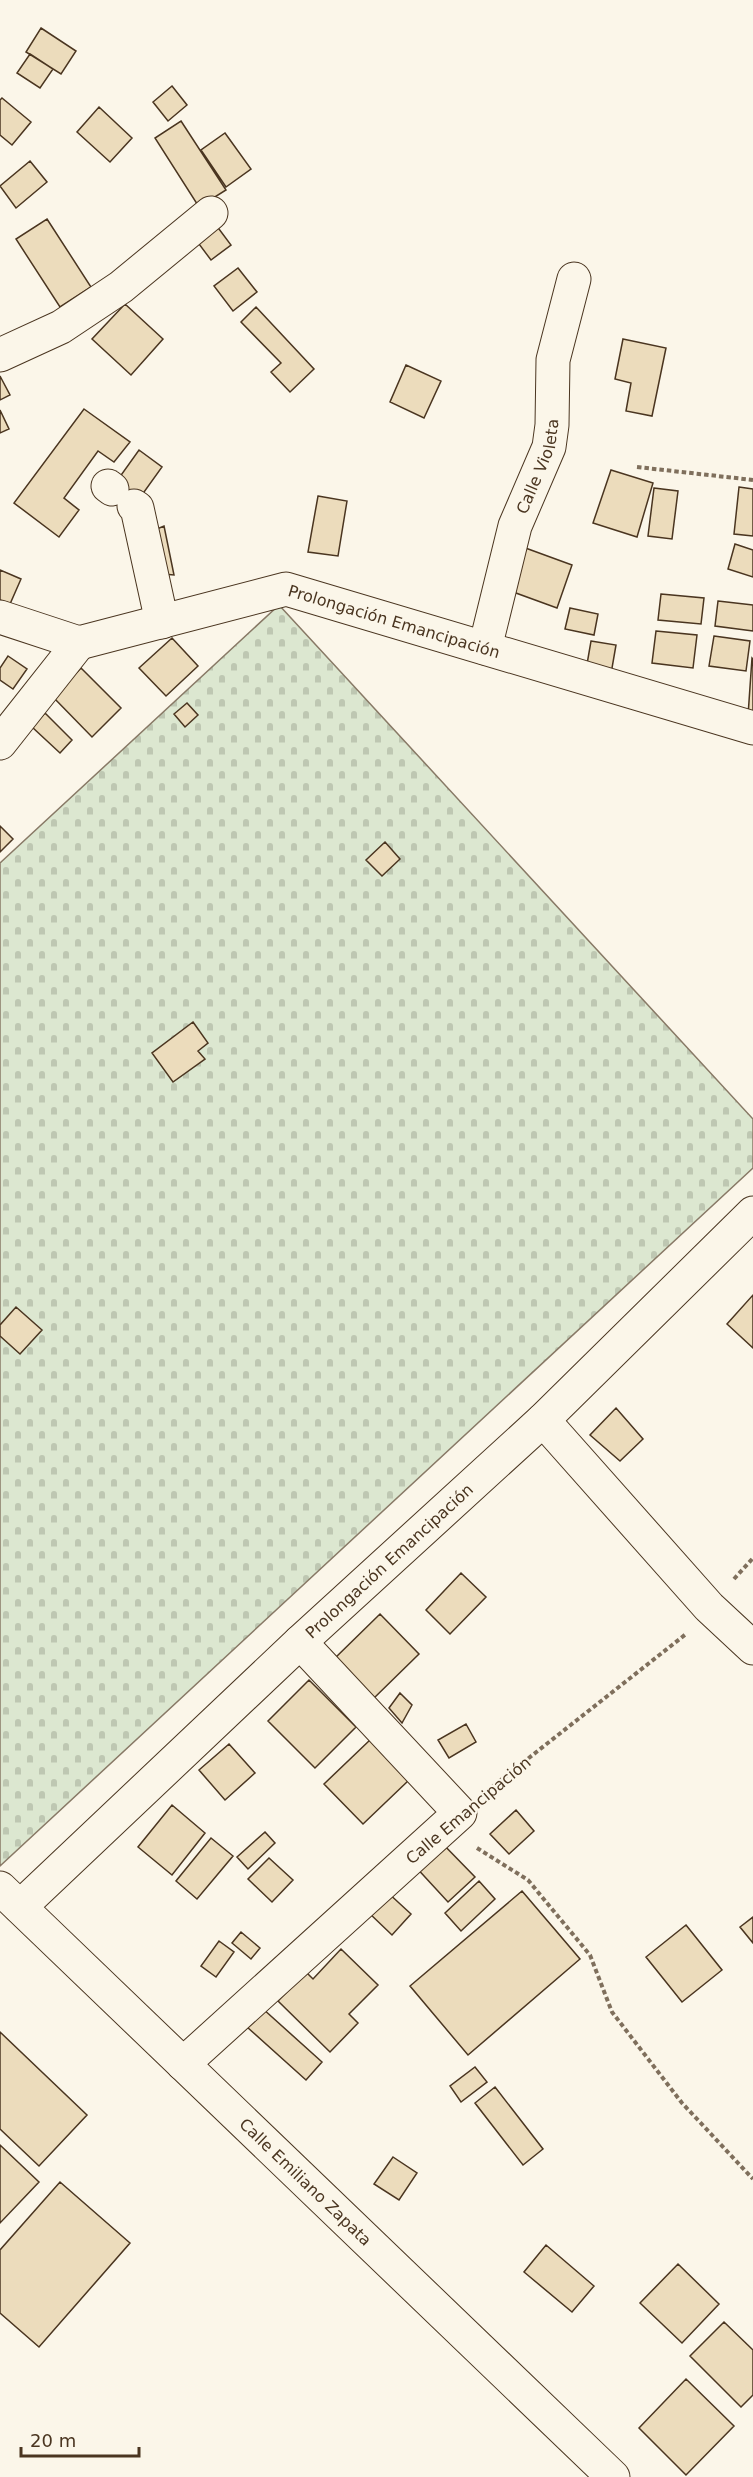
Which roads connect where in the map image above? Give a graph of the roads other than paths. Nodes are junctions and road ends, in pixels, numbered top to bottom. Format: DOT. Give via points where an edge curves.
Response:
graph roads {
  1 [pos="212,213"];
  2 [pos="574,279"];
  3 [pos="0,355"];
  4 [pos="118,494"];
  5 [pos="0,617"];
  6 [pos="162,622"];
  7 [pos="79,643"];
  8 [pos="485,648"];
  9 [pos="753,728"];
  10 [pos="0,743"];
  11 [pos="753,1213"];
  12 [pos="543,1420"];
  13 [pos="300,1642"];
  14 [pos="753,1648"];
  15 [pos="10,1897"];
  16 [pos="183,2064"];
  17 [pos="613,2477"];
  1 -- 3 [label="street" via="121,287 61,327"];
  2 -- 8 [label="street, Calle Violeta" via="553,360 549,447 515,526"];
  4 -- 6 [label="street" via="137,508"];
  5 -- 7 [label="street"];
  6 -- 7 [label="street, Prolongación Emancipación"];
  6 -- 8 [label="street, Prolongación Emancipación" via="286,589"];
  7 -- 10 [label="street"];
  8 -- 9 [label="street, Prolongación Emancipación"];
  11 -- 12 [label="street, Prolongación Emancipación"];
  12 -- 13 [label="street, Prolongación Emancipación"];
  12 -- 14 [label="street" via="709,1607"];
  13 -- 15 [label="street, Prolongación Emancipación"];
  13 -- 16 [label="street, Calle Emancipación" via="460,1813"];
  15 -- 16 [label="street, Calle Emiliano Zapata"];
  16 -- 17 [label="street, Calle Emiliano Zapata"];
}
